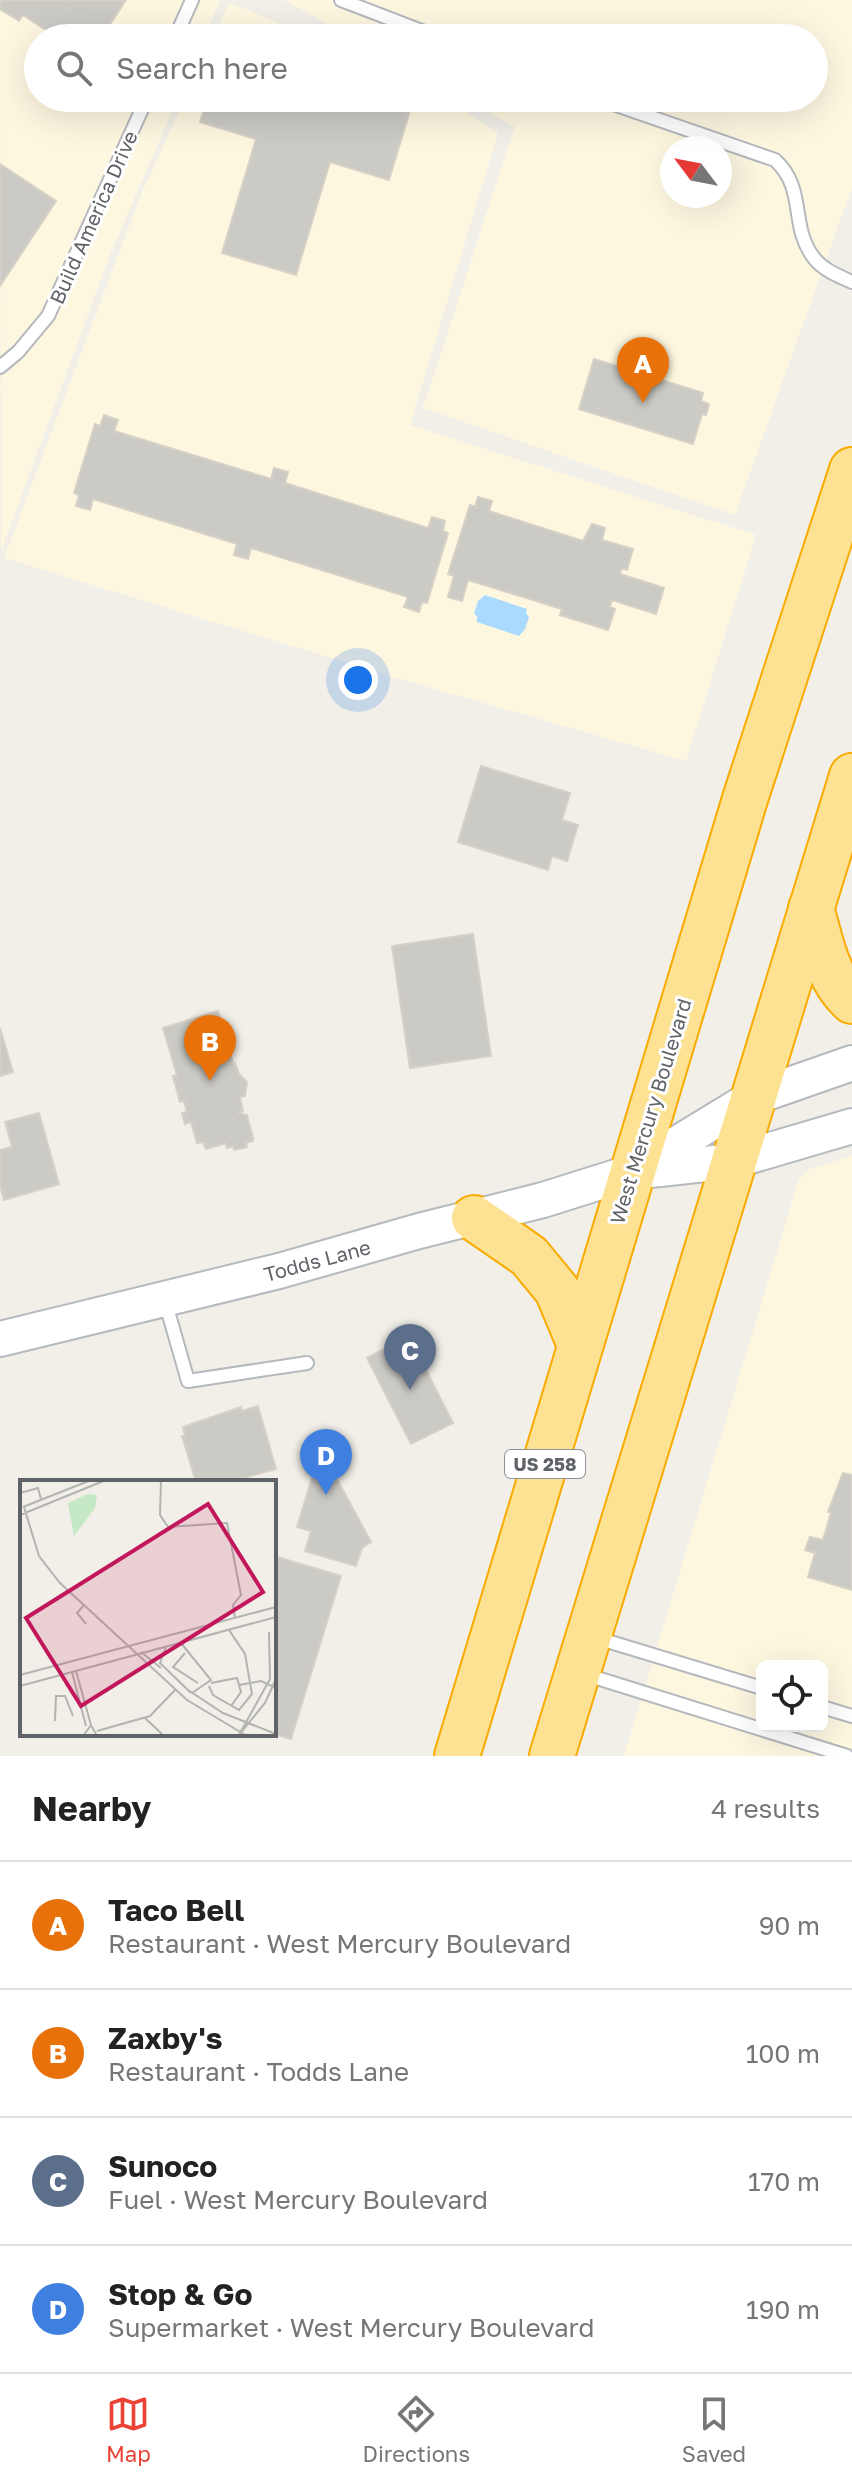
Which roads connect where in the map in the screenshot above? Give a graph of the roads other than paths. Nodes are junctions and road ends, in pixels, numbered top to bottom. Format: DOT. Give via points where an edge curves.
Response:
graph roads {
  1 [pos="192,0"];
  2 [pos="341,0"];
  3 [pos="181,24"];
  4 [pos="404,24"];
  5 [pos="141,112"];
  6 [pos="637,112"];
  7 [pos="852,282"];
  8 [pos="0,367"];
  9 [pos="852,470"];
  10 [pos="851,783"];
  11 [pos="811,908"];
  12 [pos="852,1001"];
  13 [pos="852,1063"];
  14 [pos="752,1098"];
  15 [pos="852,1126"];
  16 [pos="733,1161"];
  17 [pos="632,1172"];
  18 [pos="474,1218"];
  19 [pos="164,1298"];
  20 [pos="0,1339"];
  21 [pos="580,1345"];
  22 [pos="307,1363"];
  23 [pos="583,1653"];
  24 [pos="756,1687"];
  25 [pos="828,1709"];
  26 [pos="852,1716"];
  27 [pos="457,1756"];
  28 [pos="552,1756"];
  29 [pos="847,1756"];
  1 -- 3 [label="lane"];
  2 -- 4 [label="lane"];
  5 -- 8 [label="lane, Build America Drive" via="48,316"];
  6 -- 7 [label="lane" via="775,160 792,182 798,221 816,261"];
  9 -- 17 [label="highway, West Mercury Boulevard / US 258"];
  10 -- 11 [label="highway"];
  11 -- 12 [label="highway" via="828,967"];
  11 -- 14 [label="highway"];
  13 -- 14 [label="main road"];
  14 -- 16 [label="highway"];
  14 -- 17 [label="main road"];
  15 -- 16 [label="main road"];
  16 -- 17 [label="main road"];
  16 -- 23 [label="highway"];
  17 -- 18 [label="main road, Todds Lane"];
  17 -- 21 [label="highway, West Mercury Boulevard / US 258"];
  18 -- 19 [label="main road, Todds Lane"];
  18 -- 21 [label="highway" via="529,1256 557,1290"];
  19 -- 20 [label="main road, Todds Lane"];
  19 -- 22 [label="lane" via="188,1381"];
  21 -- 27 [label="highway, West Mercury Boulevard / US 258"];
  23 -- 24 [label="lane"];
  23 -- 28 [label="highway"];
  23 -- 29 [label="lane"];
  25 -- 26 [label="lane"];
}
